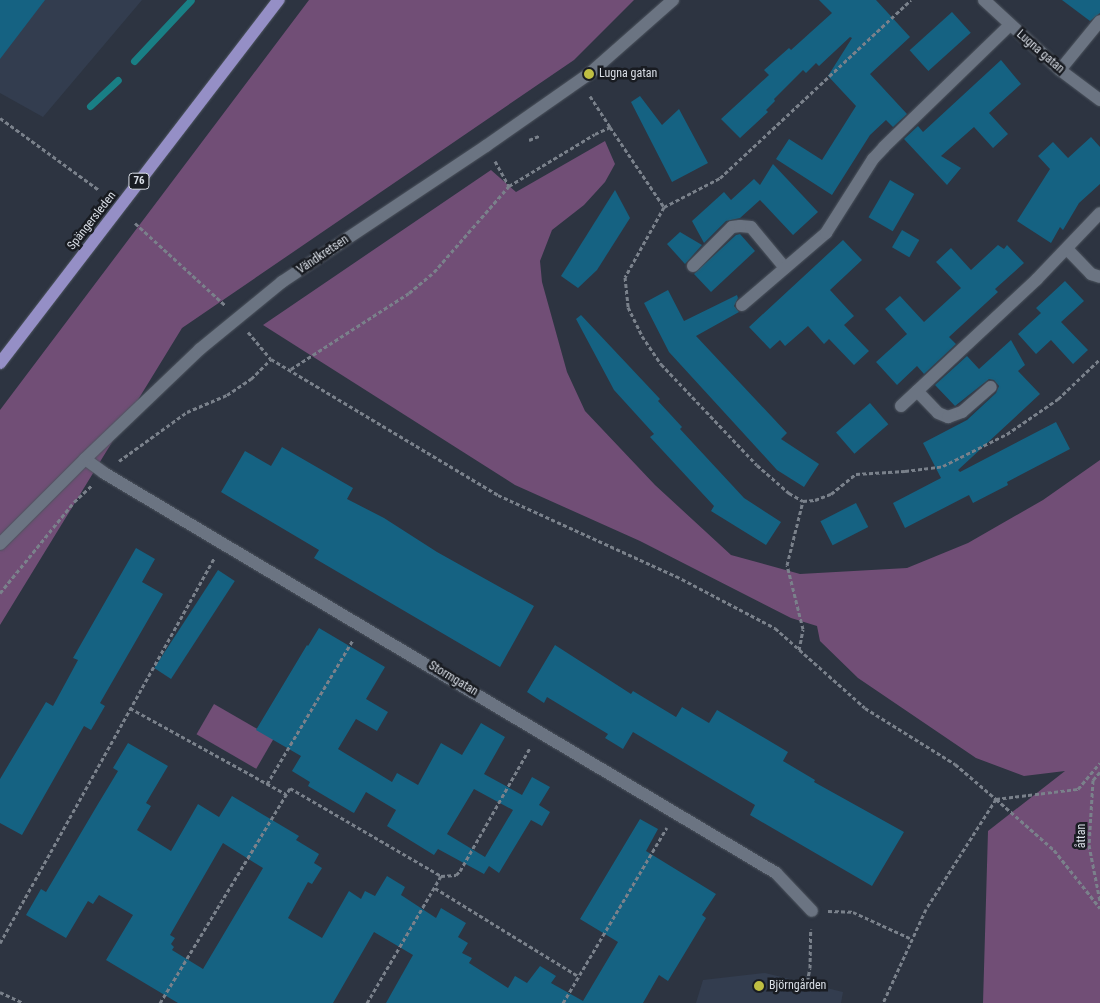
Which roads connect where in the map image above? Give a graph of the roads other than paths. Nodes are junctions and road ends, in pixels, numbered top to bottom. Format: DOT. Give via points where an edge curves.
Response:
graph roads {
  1 [pos="279,0"];
  2 [pos="673,0"];
  3 [pos="984,0"];
  4 [pos="1100,21"];
  5 [pos="1010,25"];
  6 [pos="1060,70"];
  7 [pos="1100,100"];
  8 [pos="1100,213"];
  9 [pos="1067,249"];
  10 [pos="692,266"];
  11 [pos="785,268"];
  12 [pos="1100,276"];
  13 [pos="742,305"];
  14 [pos="0,363"];
  15 [pos="991,387"];
  16 [pos="917,391"];
  17 [pos="901,406"];
  18 [pos="85,459"];
  19 [pos="0,544"];
  20 [pos="812,911"];
  1 -- 14 [label="main road, Spängersleden / 76"];
  2 -- 18 [label="street, Vändkretsen" via="589,74 282,282 200,349"];
  3 -- 5 [label="street, Lugna gatan"];
  4 -- 6 [label="street"];
  5 -- 6 [label="street, Lugna gatan"];
  5 -- 11 [label="street" via="884,147 826,233"];
  6 -- 7 [label="street, Lugna gatan"];
  8 -- 9 [label="street"];
  9 -- 12 [label="street" via="1091,274"];
  9 -- 16 [label="street"];
  10 -- 11 [label="street" via="732,227 740,226 751,227"];
  11 -- 13 [label="street"];
  15 -- 16 [label="street" via="962,412 948,417 938,413"];
  16 -- 17 [label="street"];
  18 -- 19 [label="street, Vändkretsen"];
  18 -- 20 [label="street, Stormgatan" via="776,873"];
}
